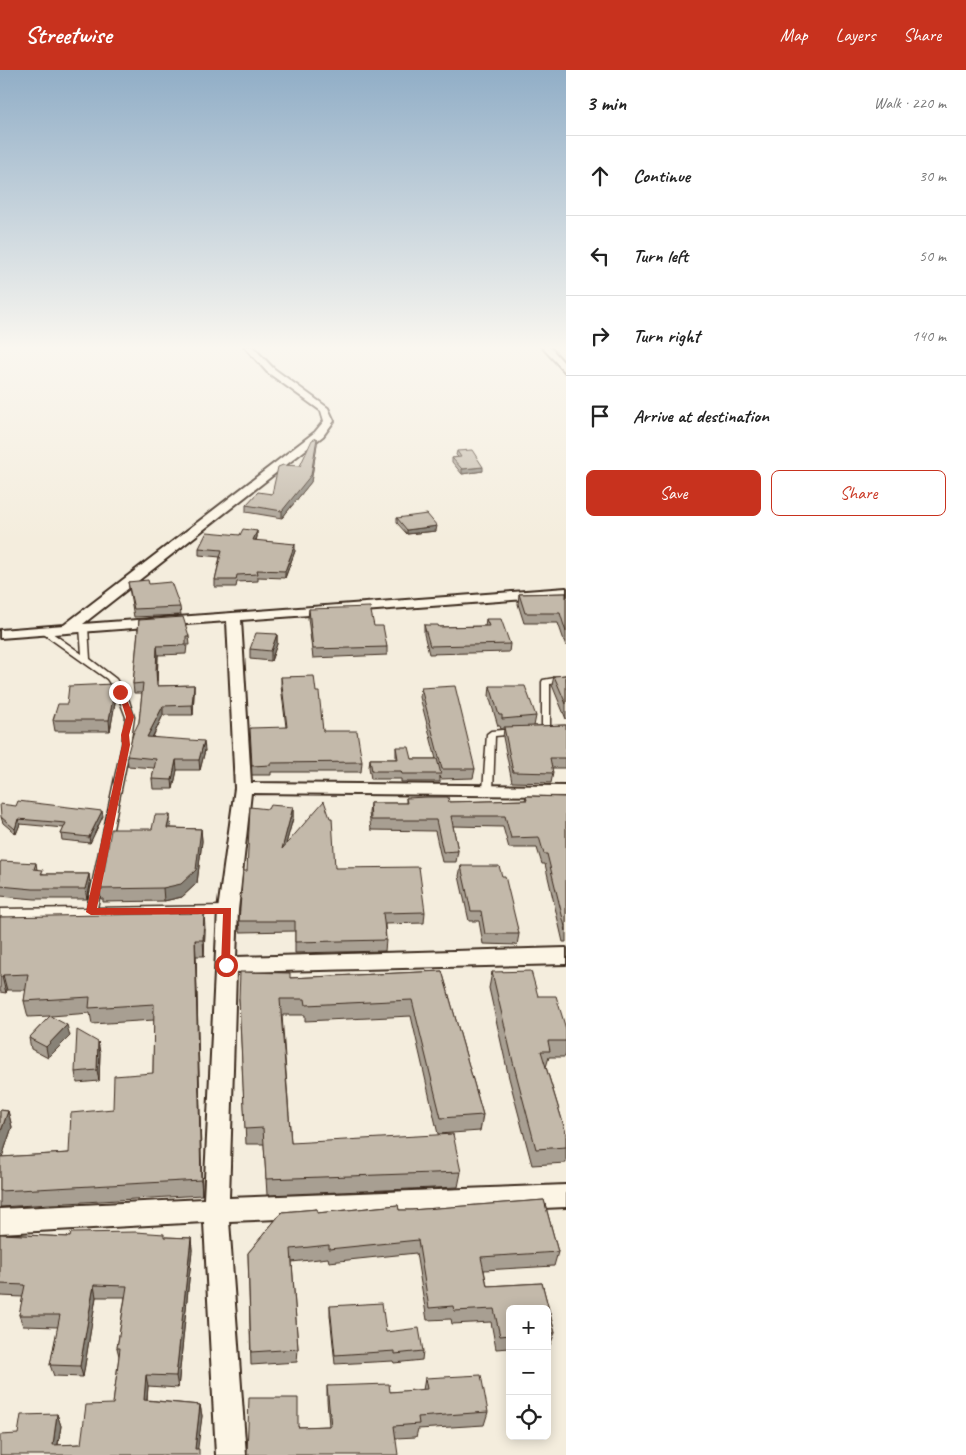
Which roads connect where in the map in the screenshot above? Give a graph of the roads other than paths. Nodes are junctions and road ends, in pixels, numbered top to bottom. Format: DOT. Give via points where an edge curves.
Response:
graph roads {
  1 [pos="325,411"];
  2 [pos="566,592"];
  3 [pos="234,618"];
  4 [pos="84,627"];
  5 [pos="69,628"];
  6 [pos="42,630"];
  7 [pos="0,634"];
  8 [pos="86,661"];
  9 [pos="566,678"];
  10 [pos="243,788"];
  11 [pos="488,791"];
  12 [pos="566,791"];
  13 [pos="228,910"];
  14 [pos="91,912"];
  15 [pos="0,913"];
  16 [pos="566,956"];
  17 [pos="226,965"];
  18 [pos="566,1196"];
  19 [pos="216,1210"];
  20 [pos="0,1222"];
  21 [pos="231,1455"];
  1 -- 5 [label="street" via="329,420 319,434"];
  2 -- 3 [label="street"];
  3 -- 4 [label="street"];
  3 -- 10 [label="street"];
  4 -- 5 [label="street"];
  4 -- 8 [label="lane"];
  5 -- 6 [label="street"];
  6 -- 7 [label="street"];
  6 -- 8 [label="lane"];
  8 -- 14 [label="lane" via="118,685 130,717"];
  9 -- 11 [label="lane" via="546,682 546,730 491,734"];
  10 -- 11 [label="street"];
  10 -- 13 [label="street"];
  11 -- 12 [label="street"];
  13 -- 14 [label="lane"];
  13 -- 17 [label="street"];
  14 -- 15 [label="lane"];
  16 -- 17 [label="street"];
  17 -- 19 [label="street"];
  18 -- 19 [label="street"];
  19 -- 20 [label="street"];
  19 -- 21 [label="street"];
}
